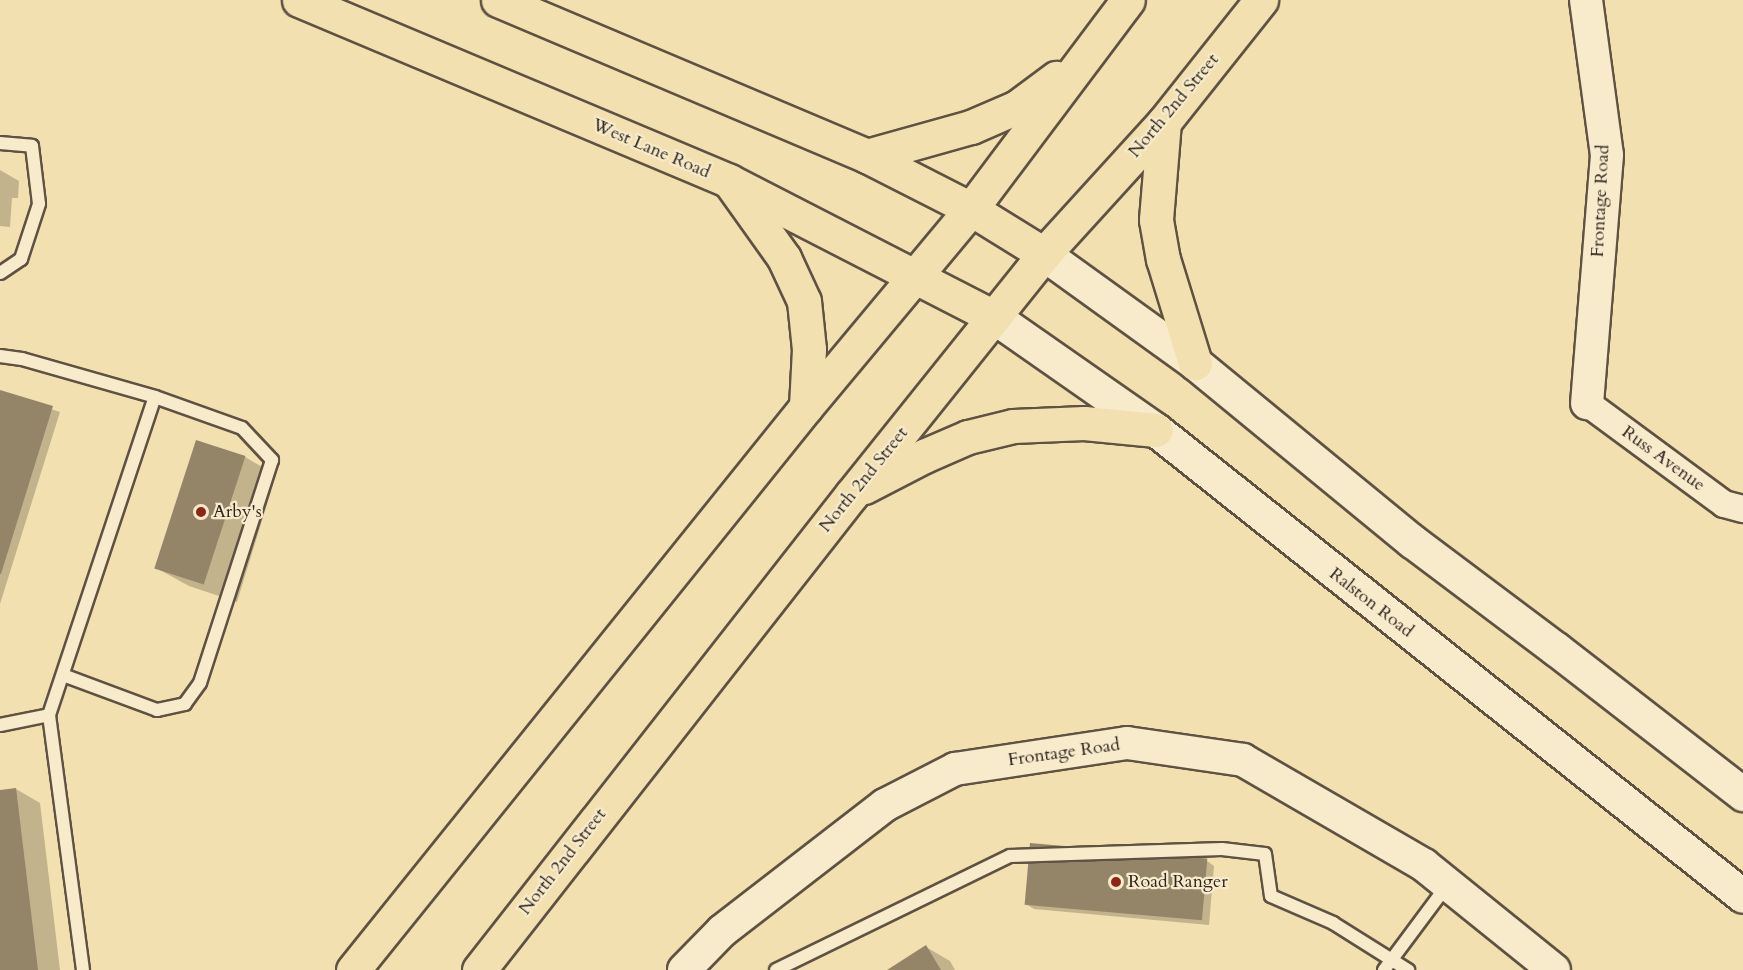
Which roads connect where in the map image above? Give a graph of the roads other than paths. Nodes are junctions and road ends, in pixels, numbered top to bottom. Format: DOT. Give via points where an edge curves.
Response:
graph roads {
  1 [pos="299,0"];
  2 [pos="498,0"];
  3 [pos="1128,0"];
  4 [pos="1261,0"];
  5 [pos="1586,0"];
  6 [pos="1082,60"];
  7 [pos="1164,122"];
  8 [pos="0,143"];
  9 [pos="867,156"];
  10 [pos="729,181"];
  11 [pos="971,209"];
  12 [pos="1044,254"];
  13 [pos="0,273"];
  14 [pos="916,274"];
  15 [pos="994,317"];
  16 [pos="0,356"];
  17 [pos="1195,363"];
  18 [pos="154,397"];
  19 [pos="1587,403"];
  20 [pos="806,407"];
  21 [pos="1156,430"];
  22 [pos="852,494"];
  23 [pos="1743,509"];
  24 [pos="63,675"];
  25 [pos="49,715"];
  26 [pos="0,725"];
  27 [pos="1743,794"];
  28 [pos="1448,884"];
  29 [pos="1743,896"];
  30 [pos="1393,959"];
  31 [pos="83,970"];
  32 [pos="353,970"];
  33 [pos="479,970"];
  34 [pos="684,970"];
  35 [pos="776,970"];
  36 [pos="1384,970"];
  37 [pos="1408,970"];
  38 [pos="1554,970"];
  1 -- 10 [label="main road, West Lane Road"];
  2 -- 9 [label="main road"];
  3 -- 6 [label="main road"];
  4 -- 7 [label="main road, North 2nd Street"];
  5 -- 19 [label="street, Frontage Road" via="1607,154"];
  6 -- 9 [label="main road" via="1017,107 971,127"];
  6 -- 11 [label="main road"];
  7 -- 12 [label="main road, North 2nd Street"];
  7 -- 17 [label="main road" via="1156,220 1169,280"];
  8 -- 13 [label="lane" via="32,146 39,204 21,259"];
  9 -- 11 [label="main road"];
  10 -- 14 [label="main road, West Lane Road"];
  10 -- 20 [label="main road" via="784,258 804,301 809,349"];
  11 -- 12 [label="main road"];
  11 -- 14 [label="main road"];
  12 -- 15 [label="main road, North 2nd Street"];
  12 -- 17 [label="main road"];
  14 -- 15 [label="main road, West Lane Road"];
  14 -- 20 [label="main road"];
  15 -- 21 [label="main road, Ralston Road"];
  15 -- 22 [label="main road, North 2nd Street"];
  16 -- 18 [label="lane"];
  17 -- 27 [label="main road" via="1412,541"];
  18 -- 24 [label="lane"];
  18 -- 24 [label="lane" via="242,428 272,460 200,683 185,704 157,710"];
  19 -- 23 [label="street, Russ Avenue" via="1724,504"];
  20 -- 32 [label="main road"];
  21 -- 22 [label="main road" via="1084,423 1012,426 942,449"];
  21 -- 29 [label="main road, Ralston Road"];
  22 -- 33 [label="main road, North 2nd Street"];
  24 -- 25 [label="lane"];
  25 -- 26 [label="lane"];
  25 -- 31 [label="lane"];
  28 -- 30 [label="lane"];
  28 -- 34 [label="street, Frontage Road" via="1243,760 1127,743 955,769 885,805 722,931"];
  28 -- 38 [label="street, Frontage Road"];
  30 -- 35 [label="lane" via="1333,923 1271,896 1265,854 1222,849 1010,856"];
  30 -- 36 [label="lane"];
  30 -- 37 [label="lane"];
}
